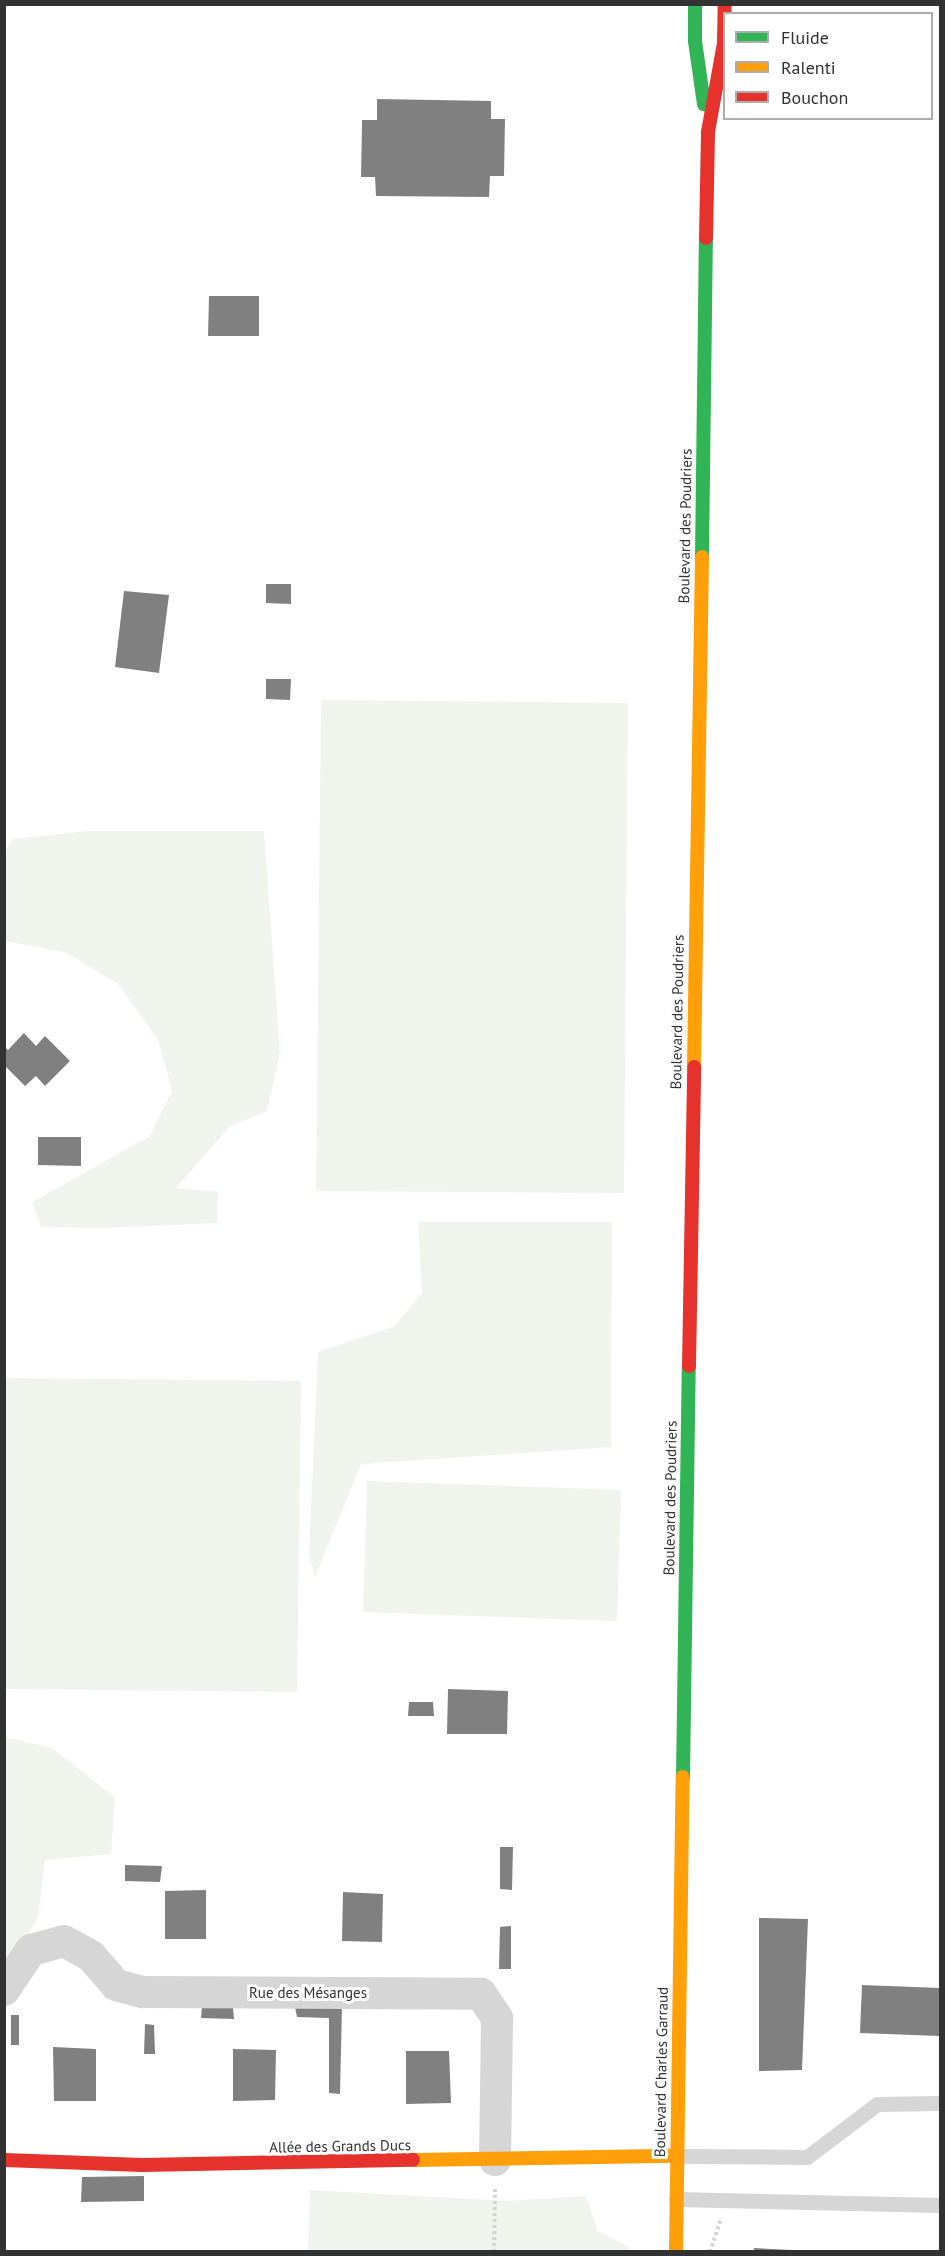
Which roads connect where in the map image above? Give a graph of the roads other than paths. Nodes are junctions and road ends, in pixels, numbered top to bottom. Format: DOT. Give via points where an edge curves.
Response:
graph roads {
  1 [pos="695,4"];
  2 [pos="723,49"];
  3 [pos="708,132"];
  4 [pos="680,1893"];
  5 [pos="4,1990"];
  6 [pos="940,2103"];
  7 [pos="676,2156"];
  8 [pos="4,2160"];
  9 [pos="495,2160"];
  10 [pos="676,2199"];
  11 [pos="940,2205"];
  12 [pos="675,2252"];
  1 -- 3 [label="main road, Boulevard des Poudriers" via="695,40"];
  2 -- 3 [label="main road, Boulevard des Poudriers"];
  3 -- 4 [label="main road, Boulevard des Poudriers"];
  4 -- 7 [label="main road, Boulevard Charles Garraud"];
  5 -- 9 [label="street, Rue des Mésanges" via="31,1950 64,1941 91,1956 116,1985 143,1992 481,1994 496,2018"];
  6 -- 7 [label="lane" via="877,2104 807,2157"];
  7 -- 9 [label="main road, Allée des Grands Ducs"];
  7 -- 10 [label="main road, Boulevard Charles Garraud"];
  8 -- 9 [label="main road, Allée des Grands Ducs" via="142,2165"];
  10 -- 11 [label="lane"];
  10 -- 12 [label="main road, Boulevard Charles Garraud"];
}
